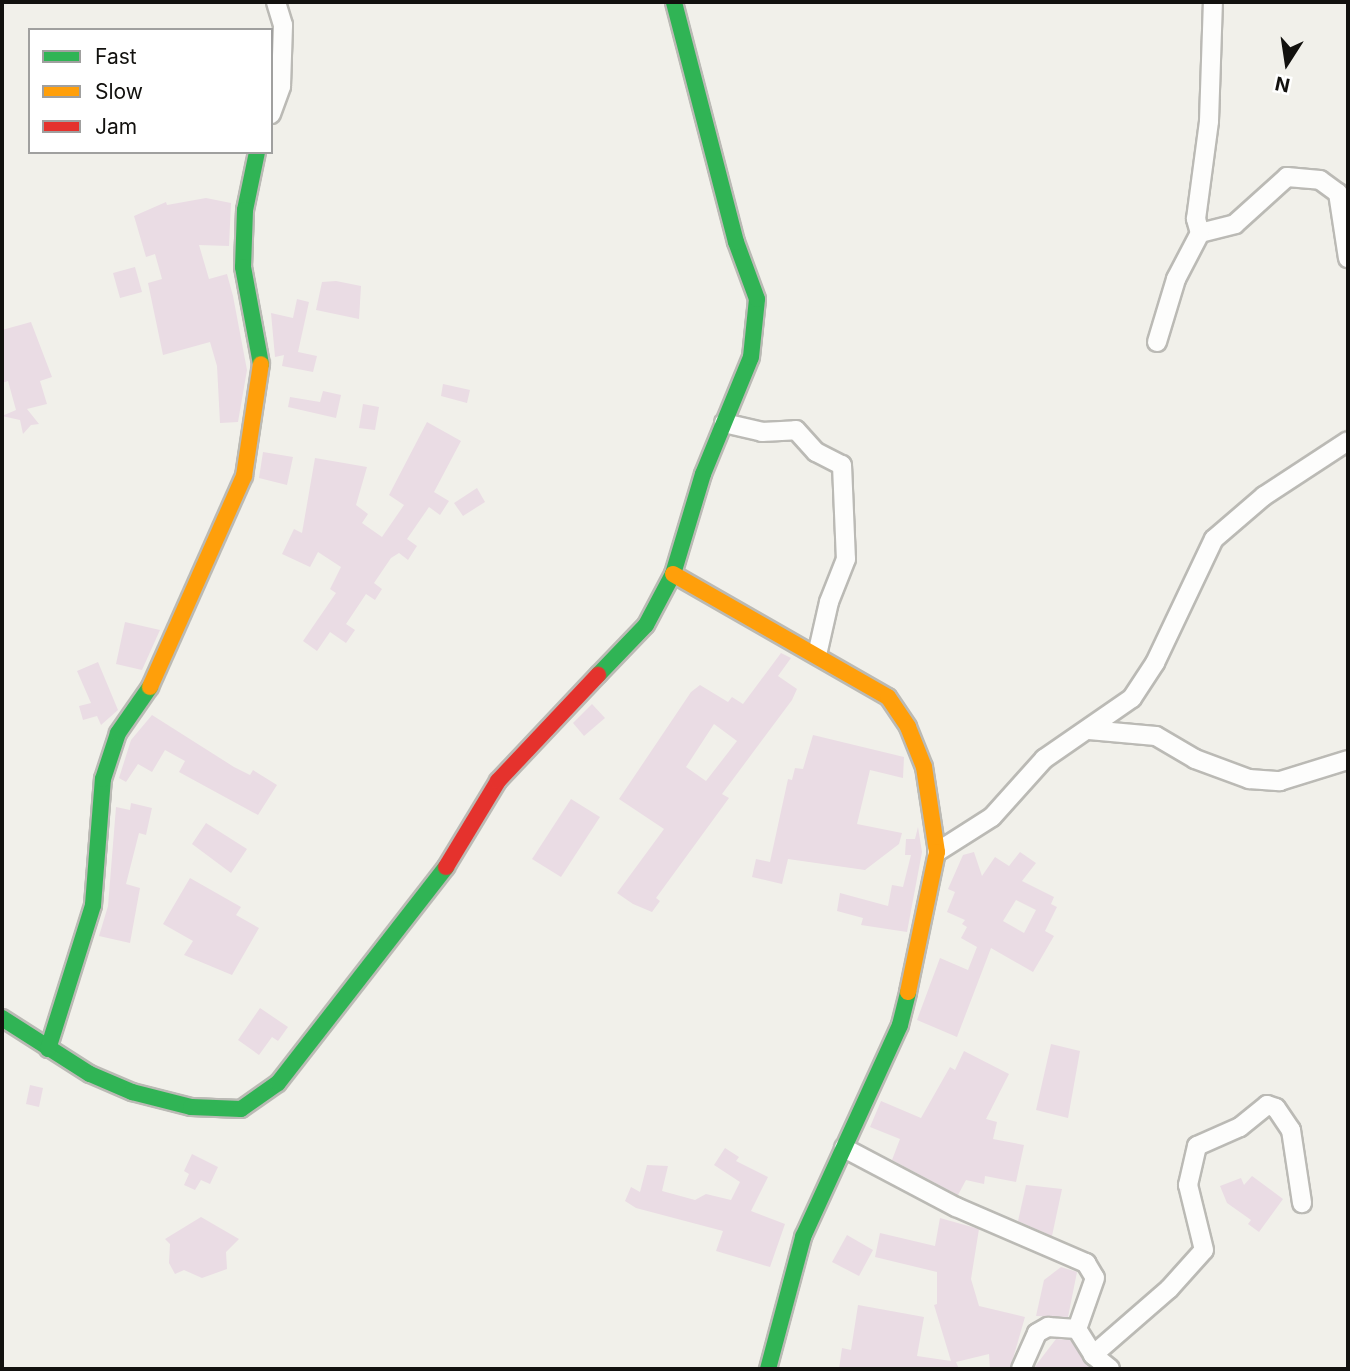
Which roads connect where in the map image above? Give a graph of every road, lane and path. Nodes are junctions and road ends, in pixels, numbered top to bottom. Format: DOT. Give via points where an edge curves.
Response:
graph roads {
  1 [pos="276,2"];
  2 [pos="674,2"];
  3 [pos="1213,2"];
  4 [pos="273,108"];
  5 [pos="257,154"];
  6 [pos="1200,233"];
  7 [pos="1348,258"];
  8 [pos="1157,342"];
  9 [pos="724,423"];
  10 [pos="1348,441"];
  11 [pos="673,574"];
  12 [pos="817,655"];
  13 [pos="1089,730"];
  14 [pos="1348,760"];
  15 [pos="937,852"];
  16 [pos="2,1018"];
  17 [pos="48,1049"];
  18 [pos="844,1148"];
  19 [pos="1302,1203"];
  20 [pos="1077,1329"];
  21 [pos="1093,1355"];
  22 [pos="768,1369"];
  23 [pos="1021,1369"];
  24 [pos="1110,1369"];
  1 -- 4 [label="street" via="283,25 281,86"];
  2 -- 9 [label="street" via="736,242 757,299 751,357"];
  3 -- 6 [label="street" via="1209,121 1196,219"];
  5 -- 17 [label="street" via="245,210 243,267 261,381 244,476 144,702 114,744 103,779 93,905"];
  6 -- 7 [label="street" via="1235,224 1287,177 1320,180 1338,193"];
  6 -- 8 [label="street" via="1176,279"];
  9 -- 11 [label="street" via="703,474"];
  9 -- 12 [label="street" via="762,432 796,430 816,452 842,465 846,559 829,602"];
  10 -- 13 [label="street" via="1264,496 1214,539 1155,663 1132,698"];
  11 -- 12 [label="street"];
  11 -- 17 [label="street" via="646,625 498,781 451,861 278,1083 242,1109 191,1107 132,1092"];
  12 -- 15 [label="street" via="888,697 908,727 924,767"];
  13 -- 14 [label="street" via="1156,736 1195,759 1249,779 1290,779"];
  13 -- 15 [label="street" via="1044,759 992,817"];
  15 -- 18 [label="street" via="900,1025"];
  16 -- 17 [label="street"];
  18 -- 20 [label="street" via="956,1207 1086,1263 1095,1279"];
  18 -- 22 [label="street" via="803,1237"];
  19 -- 21 [label="street" via="1292,1130 1276,1108 1267,1105 1240,1127 1197,1146 1188,1185 1204,1250 1169,1289"];
  20 -- 21 [label="street"];
  20 -- 23 [label="street" via="1048,1327 1037,1333"];
  21 -- 24 [label="street"];
}
